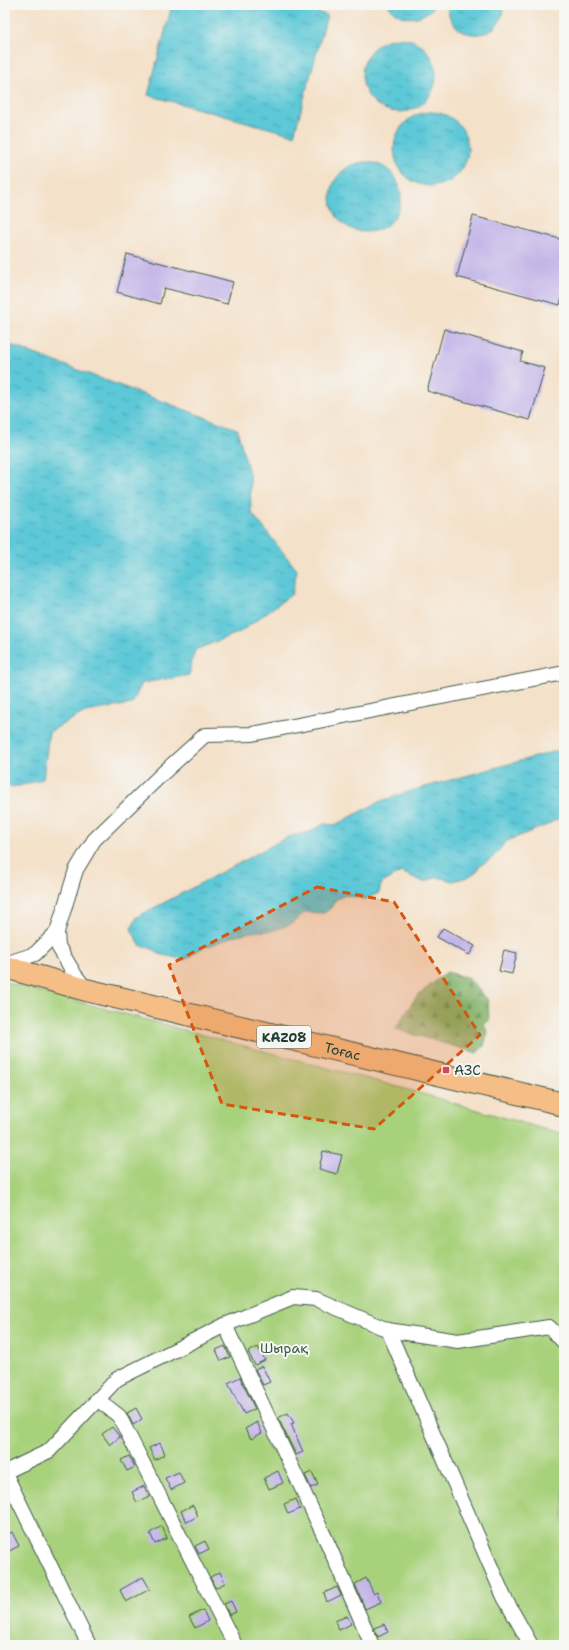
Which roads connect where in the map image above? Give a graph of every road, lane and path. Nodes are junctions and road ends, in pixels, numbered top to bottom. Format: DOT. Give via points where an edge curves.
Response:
graph roads {
  1 [pos="564,673"];
  2 [pos="57,932"];
  3 [pos="5,964"];
  4 [pos="5,967"];
  5 [pos="86,990"];
  6 [pos="564,1106"];
  7 [pos="226,1325"];
  8 [pos="388,1330"];
  9 [pos="564,1342"];
  10 [pos="97,1398"];
  11 [pos="5,1473"];
  12 [pos="89,1645"];
  13 [pos="235,1645"];
  14 [pos="372,1645"];
  15 [pos="531,1645"];
  1 -- 2 [label="street" via="252,734 205,735 94,840 76,870"];
  2 -- 3 [label="street" via="35,954"];
  2 -- 5 [label="street" via="58,946"];
  4 -- 5 [label="highway, Тоғас / KAZ08"];
  5 -- 6 [label="highway, Тоғас / KAZ08"];
  7 -- 8 [label="street" via="293,1297 316,1299"];
  7 -- 10 [label="street" via="117,1379"];
  7 -- 14 [label="street"];
  8 -- 9 [label="street" via="458,1341 549,1327"];
  8 -- 15 [label="street" via="504,1597"];
  10 -- 11 [label="street" via="48,1451"];
  10 -- 13 [label="street" via="119,1416"];
  11 -- 12 [label="street"];
}
